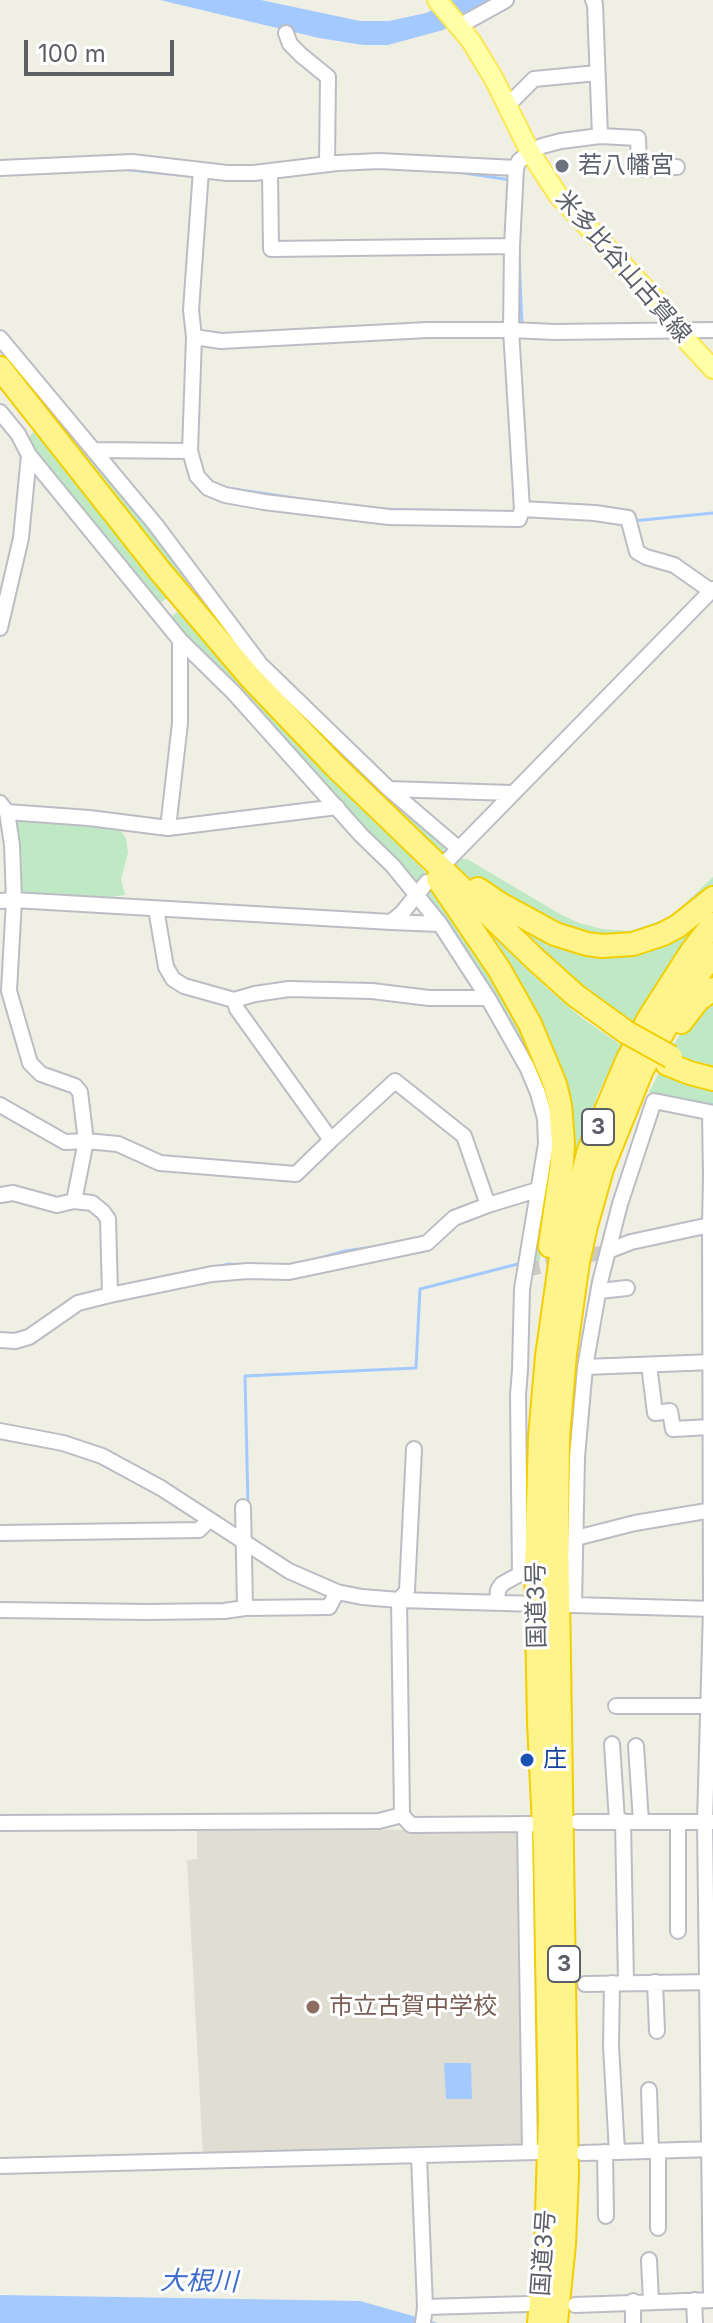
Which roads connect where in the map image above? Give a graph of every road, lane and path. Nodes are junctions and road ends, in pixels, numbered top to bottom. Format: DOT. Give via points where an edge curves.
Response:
graph roads {
  1 [pos="437,0"];
  2 [pos="506,0"];
  3 [pos="593,0"];
  4 [pos="458,25"];
  5 [pos="286,33"];
  6 [pos="597,73"];
  7 [pos="508,105"];
  8 [pos="600,136"];
  9 [pos="530,152"];
  10 [pos="327,164"];
  11 [pos="677,167"];
  12 [pos="0,168"];
  13 [pos="516,168"];
  14 [pos="201,170"];
  15 [pos="270,172"];
  16 [pos="512,246"];
  17 [pos="511,330"];
  18 [pos="681,330"];
  19 [pos="713,330"];
  20 [pos="194,337"];
  21 [pos="0,338"];
  22 [pos="0,368"];
  23 [pos="713,369"];
  24 [pos="0,377"];
  25 [pos="0,412"];
  26 [pos="95,450"];
  27 [pos="190,451"];
  28 [pos="29,455"];
  29 [pos="522,509"];
  30 [pos="712,590"];
  31 [pos="0,628"];
  32 [pos="180,640"];
  33 [pos="389,789"];
  34 [pos="512,793"];
  35 [pos="337,807"];
  36 [pos="3,808"];
  37 [pos="168,828"];
  38 [pos="458,848"];
  39 [pos="433,868"];
  40 [pos="415,894"];
  41 [pos="713,898"];
  42 [pos="7,900"];
  43 [pos="156,909"];
  44 [pos="391,922"];
  45 [pos="440,924"];
  46 [pos="713,924"];
  47 [pos="713,954"];
  48 [pos="713,989"];
  49 [pos="4,995"];
  50 [pos="488,998"];
  51 [pos="234,1000"];
  52 [pos="669,1061"];
  53 [pos="713,1070"];
  54 [pos="713,1079"];
  55 [pos="0,1105"];
  56 [pos="712,1113"];
  57 [pos="615,1136"];
  58 [pos="331,1140"];
  59 [pos="86,1141"];
  60 [pos="712,1176"];
  61 [pos="537,1190"];
  62 [pos="0,1195"];
  63 [pos="74,1201"];
  64 [pos="488,1205"];
  65 [pos="710,1225"];
  66 [pos="712,1246"];
  67 [pos="608,1251"];
  68 [pos="627,1288"];
  69 [pos="712,1290"];
  70 [pos="599,1291"];
  71 [pos="110,1295"];
  72 [pos="0,1340"];
  73 [pos="547,1356"];
  74 [pos="712,1362"];
  75 [pos="649,1365"];
  76 [pos="585,1367"];
  77 [pos="710,1427"];
  78 [pos="0,1431"];
  79 [pos="414,1449"];
  80 [pos="243,1507"];
  81 [pos="712,1510"];
  82 [pos="209,1520"];
  83 [pos="0,1533"];
  84 [pos="576,1538"];
  85 [pos="245,1543"];
  86 [pos="337,1592"];
  87 [pos="399,1600"];
  88 [pos="497,1603"];
  89 [pos="556,1604"];
  90 [pos="245,1608"];
  91 [pos="712,1609"];
  92 [pos="0,1610"];
  93 [pos="616,1706"];
  94 [pos="710,1706"];
  95 [pos="709,1743"];
  96 [pos="612,1744"];
  97 [pos="636,1746"];
  98 [pos="402,1815"];
  99 [pos="620,1821"];
  100 [pos="577,1822"];
  101 [pos="641,1822"];
  102 [pos="678,1822"];
  103 [pos="709,1822"];
  104 [pos="0,1823"];
  105 [pos="678,1931"];
  106 [pos="655,1982"];
  107 [pos="710,1982"];
  108 [pos="619,1983"];
  109 [pos="585,1984"];
  110 [pos="657,2031"];
  111 [pos="710,2044"];
  112 [pos="649,2090"];
  113 [pos="711,2149"];
  114 [pos="655,2151"];
  115 [pos="611,2152"];
  116 [pos="582,2153"];
  117 [pos="419,2156"];
  118 [pos="0,2166"];
  119 [pos="606,2216"];
  120 [pos="658,2228"];
  121 [pos="649,2260"];
  122 [pos="694,2300"];
  123 [pos="712,2300"];
  124 [pos="633,2301"];
  125 [pos="651,2301"];
  126 [pos="575,2305"];
  127 [pos="424,2314"];
  128 [pos="534,2314"];
  129 [pos="556,2323"];
  130 [pos="633,2323"];
  131 [pos="695,2323"];
  1 -- 4 [label="main road, 米多比谷山古賀線"];
  2 -- 4 [label="street"];
  3 -- 6 [label="street"];
  4 -- 7 [label="main road, 米多比谷山古賀線"];
  5 -- 10 [label="street" via="290,44 328,77"];
  6 -- 7 [label="street" via="534,79"];
  6 -- 8 [label="street"];
  7 -- 9 [label="main road, 米多比谷山古賀線"];
  8 -- 9 [label="street"];
  8 -- 11 [label="street" via="638,138 643,169"];
  9 -- 13 [label="street"];
  9 -- 18 [label="main road, 米多比谷山古賀線" via="577,218"];
  10 -- 13 [label="street" via="379,161"];
  10 -- 15 [label="street"];
  12 -- 14 [label="street" via="132,162"];
  13 -- 16 [label="street"];
  14 -- 15 [label="street"];
  14 -- 20 [label="street" via="191,310"];
  15 -- 16 [label="street" via="271,249"];
  16 -- 17 [label="street"];
  17 -- 18 [label="street"];
  17 -- 20 [label="street" via="221,341"];
  17 -- 29 [label="street"];
  18 -- 19 [label="street"];
  18 -- 23 [label="main road, 米多比谷山古賀線"];
  20 -- 27 [label="street"];
  21 -- 26 [label="street" via="51,410"];
  22 -- 39 [label="highway" via="250,677"];
  24 -- 39 [label="highway" via="256,692"];
  25 -- 28 [label="street" via="23,430"];
  26 -- 27 [label="street"];
  26 -- 33 [label="street" via="155,524 191,585 260,664"];
  27 -- 29 [label="street" via="197,476 225,495 389,517 519,519"];
  28 -- 31 [label="street" via="21,538"];
  28 -- 32 [label="street" via="164,609"];
  29 -- 30 [label="street" via="628,518 637,552 674,565"];
  30 -- 34 [label="street"];
  32 -- 35 [label="street"];
  32 -- 37 [label="street" via="180,723"];
  33 -- 34 [label="street"];
  33 -- 38 [label="street"];
  34 -- 38 [label="street"];
  35 -- 37 [label="street"];
  35 -- 40 [label="street"];
  36 -- 37 [label="street"];
  36 -- 42 [label="street" via="12,845"];
  38 -- 39 [label="street"];
  39 -- 40 [label="street"];
  39 -- 41 [label="highway" via="539,927 587,944 649,940 678,926"];
  39 -- 52 [label="highway" via="571,1002"];
  39 -- 73 [label="highway" via="507,982 558,1095 562,1163 541,1314"];
  40 -- 44 [label="street"];
  40 -- 45 [label="street"];
  42 -- 43 [label="street"];
  42 -- 49 [label="street"];
  43 -- 44 [label="street"];
  43 -- 51 [label="street" via="173,979"];
  44 -- 45 [label="street"];
  45 -- 50 [label="street"];
  46 -- 73 [label="highway, 国道3号 / 3" via="649,1018 589,1150 561,1257"];
  47 -- 57 [label="highway, 3" via="667,1023"];
  48 -- 57 [label="highway" via="688,1011 666,1043"];
  49 -- 59 [label="street" via="30,1063 80,1092"];
  50 -- 51 [label="street" via="289,989"];
  50 -- 61 [label="street" via="527,1067 545,1119"];
  51 -- 58 [label="street"];
  52 -- 53 [label="highway"];
  52 -- 54 [label="highway"];
  55 -- 59 [label="street" via="65,1142"];
  56 -- 60 [label="street"];
  56 -- 67 [label="street" via="654,1101"];
  57 -- 89 [label="highway, 国道3号 / 3" via="578,1262 565,1354"];
  58 -- 59 [label="street" via="296,1174 160,1163 118,1144"];
  58 -- 64 [label="street" via="395,1081 464,1136"];
  59 -- 63 [label="street"];
  60 -- 65 [label="street"];
  61 -- 64 [label="street"];
  61 -- 88 [label="street" via="522,1289 520,1574 502,1584"];
  62 -- 63 [label="street" via="13,1193 57,1205"];
  63 -- 71 [label="street" via="92,1203 108,1219"];
  64 -- 71 [label="street" via="454,1218 427,1243 289,1272 212,1274"];
  65 -- 66 [label="street"];
  65 -- 67 [label="street"];
  66 -- 69 [label="street"];
  67 -- 70 [label="street"];
  68 -- 70 [label="street"];
  69 -- 74 [label="street"];
  70 -- 76 [label="street"];
  71 -- 72 [label="street" via="78,1303 29,1337"];
  73 -- 89 [label="highway, 国道3号 / 3" via="536,1526"];
  74 -- 75 [label="street"];
  74 -- 77 [label="street"];
  75 -- 76 [label="street"];
  75 -- 77 [label="street" via="655,1413 670,1411 673,1429"];
  76 -- 84 [label="street"];
  77 -- 81 [label="street"];
  78 -- 82 [label="street" via="102,1456"];
  79 -- 87 [label="street" via="407,1591"];
  80 -- 85 [label="street"];
  81 -- 84 [label="street"];
  81 -- 91 [label="street"];
  82 -- 83 [label="street" via="199,1530"];
  82 -- 85 [label="street"];
  84 -- 89 [label="street"];
  85 -- 86 [label="street" via="289,1571"];
  85 -- 90 [label="street"];
  86 -- 87 [label="street"];
  86 -- 90 [label="street" via="329,1607"];
  87 -- 88 [label="street"];
  87 -- 98 [label="street"];
  88 -- 89 [label="street"];
  89 -- 91 [label="street"];
  89 -- 128 [label="highway, 国道3号 / 3" via="539,1722 550,2119 546,2244"];
  89 -- 129 [label="highway, 国道3号 / 3" via="567,2176"];
  90 -- 92 [label="street"];
  91 -- 94 [label="street"];
  93 -- 94 [label="street"];
  94 -- 95 [label="street"];
  95 -- 103 [label="street"];
  96 -- 99 [label="street"];
  97 -- 101 [label="street"];
  98 -- 104 [label="street" via="379,1821"];
  98 -- 117 [label="street" via="411,1825 529,1824 534,2152"];
  99 -- 100 [label="street"];
  99 -- 101 [label="street"];
  99 -- 108 [label="street"];
  101 -- 102 [label="street"];
  102 -- 103 [label="street"];
  102 -- 105 [label="street"];
  103 -- 107 [label="street"];
  106 -- 107 [label="street"];
  106 -- 108 [label="street"];
  106 -- 110 [label="street"];
  107 -- 111 [label="street"];
  108 -- 109 [label="street"];
  108 -- 115 [label="street" via="611,2046"];
  111 -- 113 [label="street"];
  112 -- 114 [label="street"];
  113 -- 114 [label="street"];
  113 -- 123 [label="street"];
  114 -- 115 [label="street"];
  114 -- 120 [label="street"];
  115 -- 116 [label="street"];
  115 -- 119 [label="street"];
  117 -- 118 [label="street"];
  117 -- 127 [label="street"];
  121 -- 125 [label="street"];
  122 -- 123 [label="street"];
  122 -- 125 [label="street"];
  122 -- 131 [label="street"];
  124 -- 125 [label="street"];
  124 -- 126 [label="street"];
  124 -- 130 [label="street"];
  127 -- 128 [label="street"];
}
